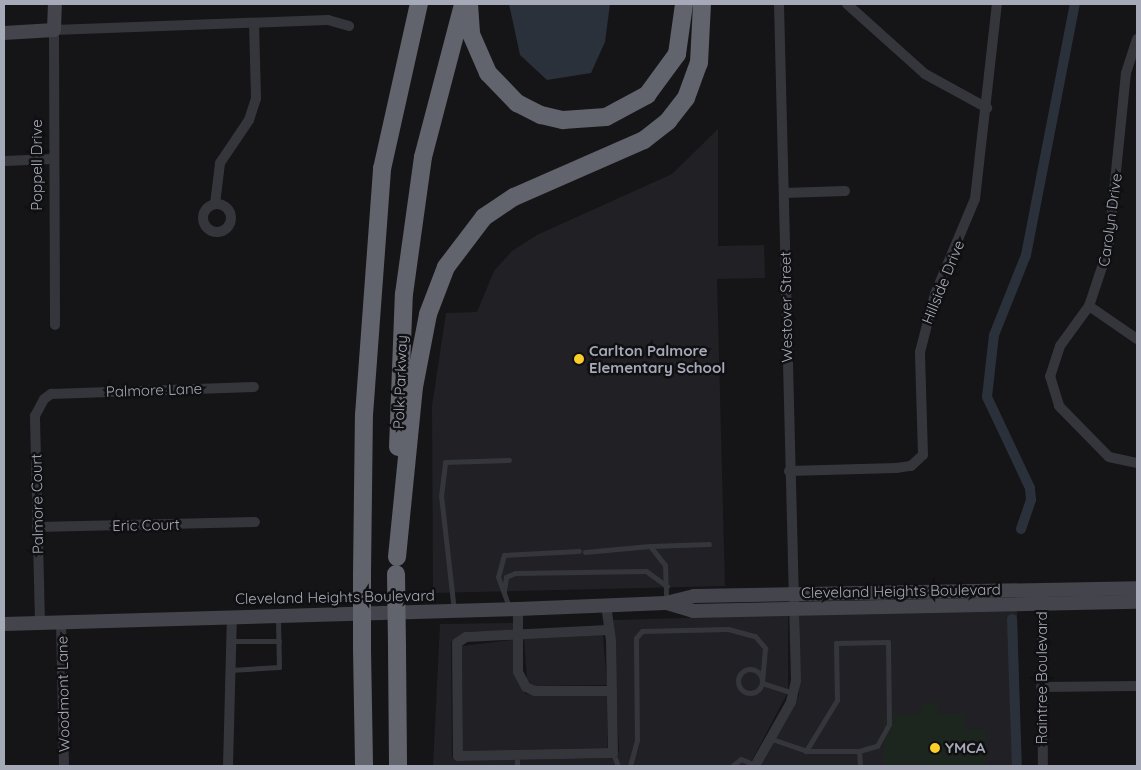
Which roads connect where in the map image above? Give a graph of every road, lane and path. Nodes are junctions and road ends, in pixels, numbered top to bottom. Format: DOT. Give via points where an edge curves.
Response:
graph roads {
  1 [pos="55,4"];
  2 [pos="408,4"];
  3 [pos="419,4"];
  4 [pos="463,4"];
  5 [pos="469,4"];
  6 [pos="684,4"];
  7 [pos="702,4"];
  8 [pos="779,4"];
  9 [pos="846,4"];
  10 [pos="997,4"];
  11 [pos="254,23"];
  12 [pos="349,26"];
  13 [pos="54,30"];
  14 [pos="4,33"];
  15 [pos="1137,40"];
  16 [pos="987,108"];
  17 [pos="53,160"];
  18 [pos="4,161"];
  19 [pos="382,169"];
  20 [pos="845,191"];
  21 [pos="784,193"];
  22 [pos="215,204"];
  23 [pos="1089,306"];
  24 [pos="55,325"];
  25 [pos="1137,338"];
  26 [pos="254,387"];
  27 [pos="54,394"];
  28 [pos="510,460"];
  29 [pos="1137,463"];
  30 [pos="789,471"];
  31 [pos="255,522"];
  32 [pos="37,528"];
  33 [pos="709,544"];
  34 [pos="650,546"];
  35 [pos="397,565"];
  36 [pos="667,586"];
  37 [pos="1137,588"];
  38 [pos="504,590"];
  39 [pos="793,595"];
  40 [pos="1042,597"];
  41 [pos="1137,602"];
  42 [pos="666,603"];
  43 [pos="606,605"];
  44 [pos="514,610"];
  45 [pos="794,610"];
  46 [pos="454,611"];
  47 [pos="278,615"];
  48 [pos="232,616"];
  49 [pos="62,622"];
  50 [pos="40,623"];
  51 [pos="4,624"];
  52 [pos="608,630"];
  53 [pos="518,635"];
  54 [pos="279,640"];
  55 [pos="232,641"];
  56 [pos="230,670"];
  57 [pos="762,683"];
  58 [pos="1137,686"];
  59 [pos="1041,687"];
  60 [pos="612,690"];
  61 [pos="794,694"];
  62 [pos="768,738"];
  63 [pos="806,751"];
  64 [pos="859,751"];
  65 [pos="613,753"];
  66 [pos="517,755"];
  67 [pos="64,766"];
  68 [pos="228,766"];
  69 [pos="364,766"];
  70 [pos="398,766"];
  71 [pos="517,766"];
  72 [pos="618,766"];
  73 [pos="630,766"];
  74 [pos="732,766"];
  75 [pos="755,766"];
  76 [pos="860,766"];
  77 [pos="1043,766"];
  1 -- 13 [label="street, Poppell Drive"];
  2 -- 19 [label="highway"];
  3 -- 19 [label="highway"];
  4 -- 35 [label="highway, Polk Parkway" via="423,157 404,294"];
  5 -- 6 [label="highway" via="471,34 488,73 517,103 541,116 563,120 606,117 647,95 677,54"];
  7 -- 35 [label="highway" via="698,63 686,98 668,121 644,140 514,197 484,218 446,267 428,314 414,388"];
  8 -- 21 [label="street, Westover Street"];
  9 -- 16 [label="street" via="925,74"];
  10 -- 16 [label="street, Hillside Drive"];
  11 -- 12 [label="street" via="328,20"];
  11 -- 13 [label="street"];
  11 -- 22 [label="street" via="256,98 248,120 220,163"];
  13 -- 14 [label="street"];
  13 -- 17 [label="street, Poppell Drive"];
  15 -- 23 [label="street, Carolyn Drive" via="1126,73 1108,249"];
  16 -- 30 [label="street, Hillside Drive" via="971,214 935,294 921,344 923,455 910,466 896,468"];
  17 -- 18 [label="street"];
  17 -- 24 [label="street, Poppell Drive"];
  19 -- 69 [label="highway, bridge" via="364,415"];
  20 -- 21 [label="street"];
  21 -- 30 [label="street, Westover Street"];
  23 -- 25 [label="street"];
  23 -- 29 [label="street, Carolyn Drive" via="1057,352 1050,376 1053,391 1059,406 1109,457"];
  26 -- 27 [label="street, Palmore Lane"];
  27 -- 32 [label="street, Palmore Court" via="37,407 35,416"];
  28 -- 46 [label="lane" via="445,462 441,496"];
  30 -- 39 [label="street, Westover Street"];
  31 -- 32 [label="street, Eric Court"];
  32 -- 50 [label="street, Palmore Court"];
  33 -- 34 [label="lane"];
  34 -- 36 [label="lane" via="665,565"];
  34 -- 38 [label="lane" via="504,555 498,577"];
  35 -- 70 [label="highway, Polk Parkway, bridge"];
  36 -- 38 [label="lane" via="646,571 515,573 506,577"];
  36 -- 42 [label="lane"];
  37 -- 40 [label="street, Cleveland Heights Boulevard"];
  38 -- 44 [label="lane"];
  39 -- 40 [label="street, Cleveland Heights Boulevard"];
  39 -- 42 [label="street, Cleveland Heights Boulevard" via="694,596"];
  39 -- 45 [label="street, Westover Street"];
  40 -- 41 [label="street, Cleveland Heights Boulevard"];
  40 -- 45 [label="street, Cleveland Heights Boulevard"];
  40 -- 59 [label="street, Raintree Boulevard"];
  42 -- 43 [label="street, Cleveland Heights Boulevard"];
  42 -- 45 [label="street, Cleveland Heights Boulevard" via="693,611"];
  43 -- 44 [label="street, Cleveland Heights Boulevard"];
  43 -- 52 [label="street"];
  44 -- 46 [label="street, Cleveland Heights Boulevard"];
  44 -- 53 [label="street"];
  45 -- 61 [label="street, Westover Street"];
  46 -- 47 [label="street, Cleveland Heights Boulevard"];
  47 -- 48 [label="street, Cleveland Heights Boulevard"];
  47 -- 54 [label="lane"];
  48 -- 49 [label="street, Cleveland Heights Boulevard"];
  48 -- 55 [label="street"];
  49 -- 50 [label="street, Cleveland Heights Boulevard"];
  49 -- 67 [label="street, Woodmont Lane"];
  50 -- 51 [label="street, Cleveland Heights Boulevard"];
  52 -- 53 [label="street"];
  52 -- 60 [label="street"];
  53 -- 60 [label="street" via="518,672 530,691"];
  53 -- 66 [label="street" via="466,637 457,643 454,654 458,756"];
  54 -- 55 [label="lane"];
  54 -- 56 [label="lane" via="279,667"];
  55 -- 56 [label="street"];
  56 -- 68 [label="street"];
  57 -- 57 [label="lane" via="758,690 748,693 739,686 739,678 744,671 754,670"];
  57 -- 61 [label="lane"];
  57 -- 73 [label="lane" via="765,648 755,636 728,629 642,631 636,638 637,740"];
  58 -- 59 [label="street"];
  59 -- 77 [label="street, Raintree Boulevard"];
  60 -- 65 [label="street"];
  61 -- 62 [label="street"];
  62 -- 63 [label="lane"];
  62 -- 75 [label="street"];
  63 -- 64 [label="lane"];
  63 -- 64 [label="lane" via="837,700 836,643 888,642 889,724 877,746"];
  64 -- 76 [label="lane"];
  65 -- 66 [label="street"];
  65 -- 72 [label="lane"];
  66 -- 71 [label="lane"];
  74 -- 75 [label="lane" via="741,759"];
}
